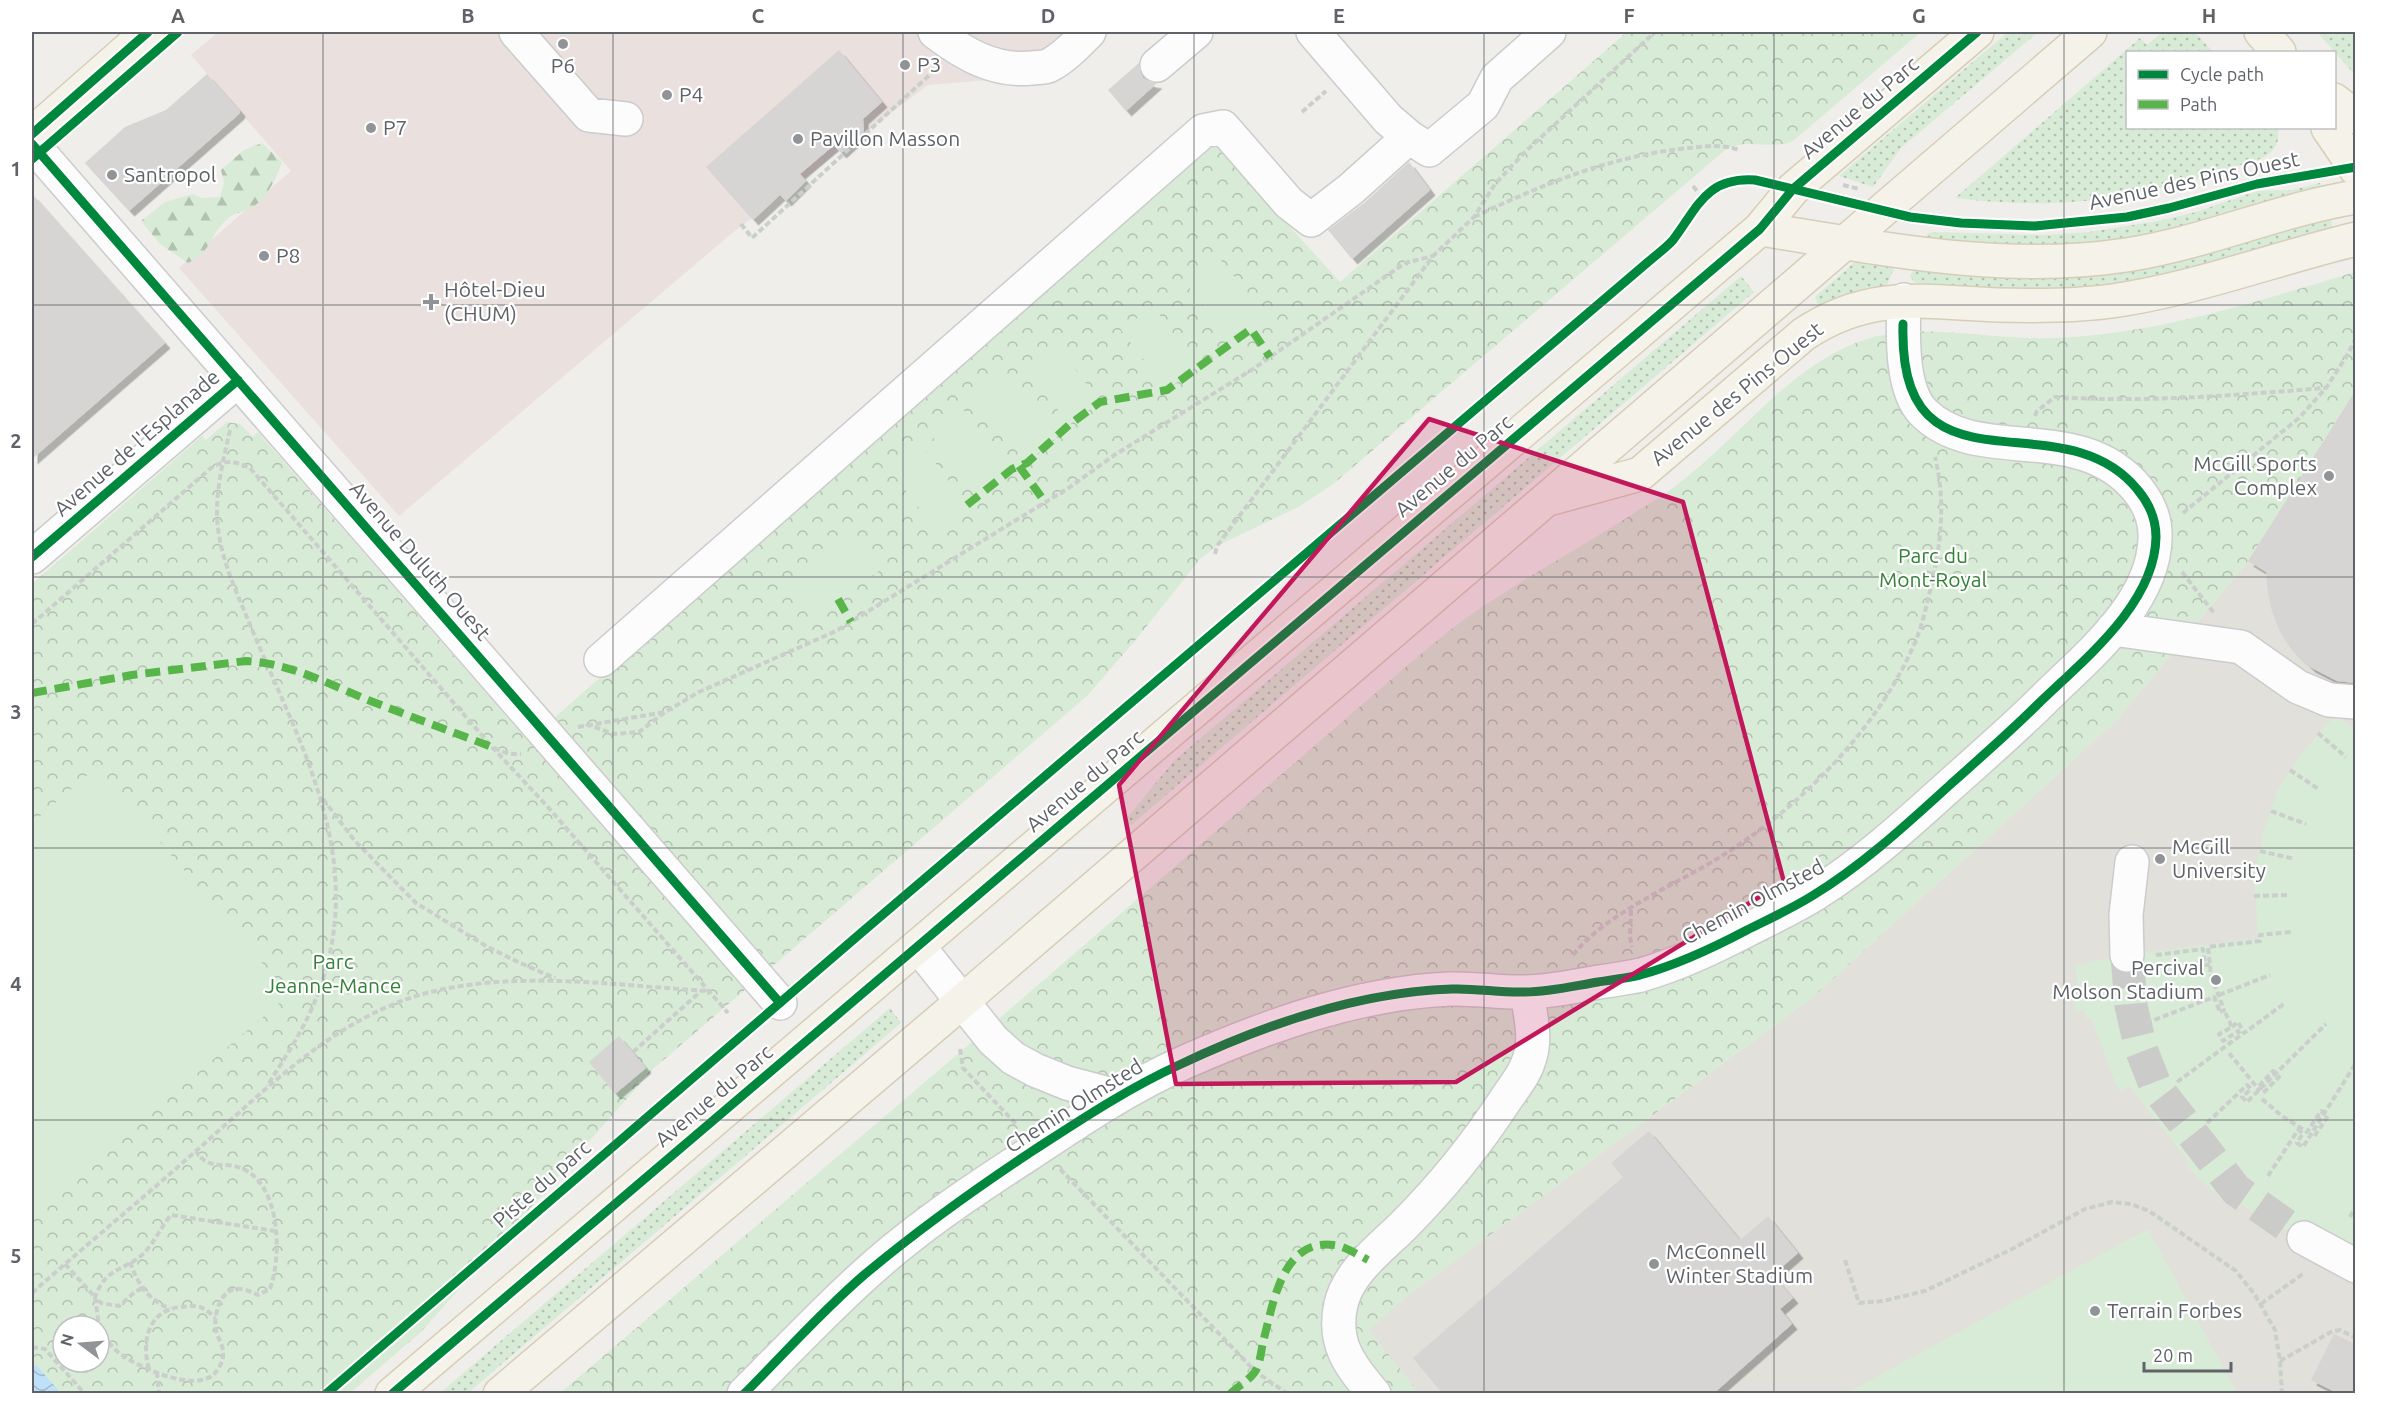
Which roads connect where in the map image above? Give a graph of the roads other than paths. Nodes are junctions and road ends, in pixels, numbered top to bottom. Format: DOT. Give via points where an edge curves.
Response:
graph roads {
  1 [pos="148,32"];
  2 [pos="516,32"];
  3 [pos="1089,32"];
  4 [pos="1196,32"];
  5 [pos="1313,32"];
  6 [pos="1549,32"];
  7 [pos="1977,32"];
  8 [pos="2090,32"];
  9 [pos="2261,32"];
  10 [pos="947,40"];
  11 [pos="2277,51"];
  12 [pos="1157,65"];
  13 [pos="2336,102"];
  14 [pos="2355,117"];
  15 [pos="626,119"];
  16 [pos="2329,129"];
  17 [pos="32,134"];
  18 [pos="1408,137"];
  19 [pos="32,144"];
  20 [pos="2355,169"];
  21 [pos="2355,197"];
  22 [pos="1760,229"];
  23 [pos="2355,239"];
  24 [pos="1845,243"];
  25 [pos="1904,312"];
  26 [pos="238,380"];
  27 [pos="1545,500"];
  28 [pos="32,557"];
  29 [pos="2113,629"];
  30 [pos="601,660"];
  31 [pos="2355,702"];
  32 [pos="2132,862"];
  33 [pos="918,946"];
  34 [pos="2137,955"];
  35 [pos="1541,991"];
  36 [pos="962,1002"];
  37 [pos="780,1003"];
  38 [pos="1116,1096"];
  39 [pos="2304,1238"];
  40 [pos="2355,1266"];
  41 [pos="392,1394"];
  42 [pos="500,1394"];
  43 [pos="744,1394"];
  44 [pos="1374,1394"];
  1 -- 17 [label="main road"];
  2 -- 15 [label="street" via="589,115"];
  3 -- 10 [label="street" via="1048,66 1021,69 993,66"];
  4 -- 12 [label="street"];
  5 -- 18 [label="street"];
  6 -- 18 [label="street" via="1497,78 1483,105 1429,150"];
  7 -- 22 [label="main road, Avenue du Parc" via="1793,189"];
  8 -- 24 [label="main road"];
  9 -- 11 [label="main road"];
  13 -- 14 [label="main road"];
  16 -- 20 [label="main road"];
  18 -- 30 [label="street" via="1311,220 1289,203 1223,127 1203,131"];
  19 -- 26 [label="street, Avenue Duluth Ouest"];
  21 -- 24 [label="main road" via="2174,245 2078,260 1981,261"];
  22 -- 24 [label="main road"];
  22 -- 33 [label="main road, Avenue du Parc"];
  23 -- 25 [label="main road, Avenue des Pins Ouest" via="2180,288 2111,301"];
  24 -- 27 [label="main road"];
  25 -- 27 [label="main road, Avenue des Pins Ouest" via="1870,305 1817,326 1640,474"];
  25 -- 29 [label="street, Chemin Olmsted" via="1903,347 1908,376 1923,413 1949,430 1975,438 2075,451 2098,458 2122,472 2142,495 2153,514 2156,536 2152,565 2141,593"];
  26 -- 28 [label="street, Avenue de l'Esplanade"];
  26 -- 37 [label="street, Avenue Duluth Ouest"];
  27 -- 36 [label="main road"];
  29 -- 31 [label="street" via="2241,647 2298,687 2329,700"];
  29 -- 35 [label="street, Chemin Olmsted" via="2028,714 1917,815 1812,896 1706,951 1639,975"];
  32 -- 34 [label="street" via="2126,915"];
  33 -- 36 [label="street"];
  33 -- 41 [label="main road, Avenue du Parc"];
  35 -- 38 [label="street, Chemin Olmsted" via="1454,989 1375,996 1264,1029"];
  35 -- 44 [label="street" via="1530,1060 1519,1080 1485,1131 1436,1191 1349,1283 1341,1304 1341,1345 1352,1367"];
  36 -- 38 [label="street" via="1013,1058 1067,1083"];
  36 -- 42 [label="main road"];
  38 -- 43 [label="street, Chemin Olmsted" via="963,1197 860,1278"];
  39 -- 40 [label="street"];
}
